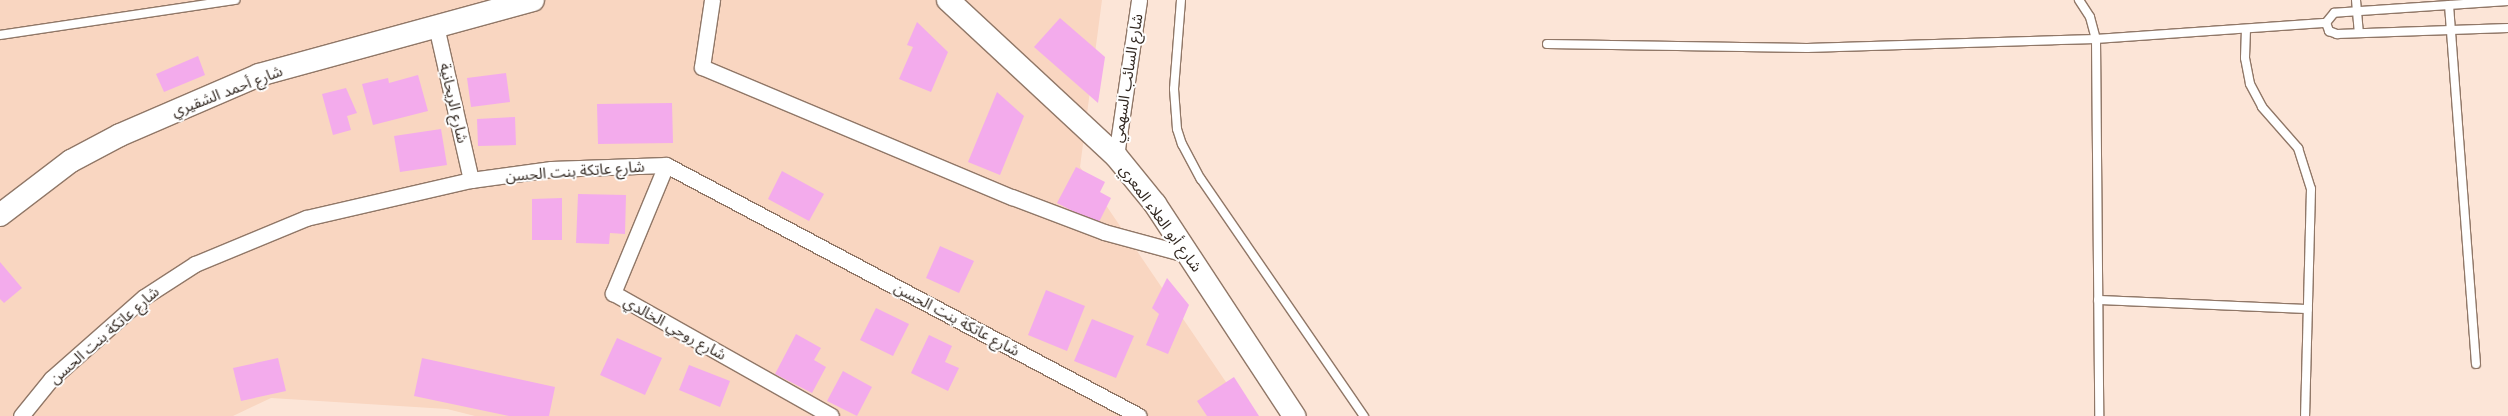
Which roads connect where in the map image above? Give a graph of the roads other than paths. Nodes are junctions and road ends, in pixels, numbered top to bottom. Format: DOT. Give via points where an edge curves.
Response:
graph roads {
  1 [pos="235,0"];
  2 [pos="534,0"];
  3 [pos="712,0"];
  4 [pos="1139,0"];
  5 [pos="1181,0"];
  6 [pos="2078,0"];
  7 [pos="2356,0"];
  8 [pos="2508,1"];
  9 [pos="946,2"];
  10 [pos="2449,5"];
  11 [pos="2357,11"];
  12 [pos="2326,23"];
  13 [pos="436,26"];
  14 [pos="2508,28"];
  15 [pos="2246,29"];
  16 [pos="2451,30"];
  17 [pos="2359,34"];
  18 [pos="0,35"];
  19 [pos="2096,39"];
  20 [pos="1548,44"];
  21 [pos="1116,156"];
  22 [pos="666,165"];
  23 [pos="471,180"];
  24 [pos="0,215"];
  25 [pos="1189,254"];
  26 [pos="2098,300"];
  27 [pos="2308,309"];
  28 [pos="2476,364"];
  29 [pos="21,416"];
  30 [pos="831,416"];
  31 [pos="1139,416"];
  32 [pos="1294,416"];
  33 [pos="1364,416"];
  34 [pos="2099,416"];
  35 [pos="2305,416"];
  1 -- 18 [label="lane"];
  2 -- 13 [label="street, شارع أحمد الشقيري"];
  3 -- 25 [label="street" via="702,67 1030,204 1104,232"];
  4 -- 21 [label="street, شارع السائب السهمي"];
  5 -- 33 [label="lane" via="1174,89 1177,129 1182,144 1201,180"];
  6 -- 19 [label="lane" via="2090,17"];
  7 -- 11 [label="lane"];
  8 -- 10 [label="lane"];
  9 -- 21 [label="street, شارع أبو العلاء المعري"];
  10 -- 11 [label="lane"];
  10 -- 16 [label="lane"];
  11 -- 12 [label="lane" via="2334,13"];
  11 -- 17 [label="lane"];
  12 -- 15 [label="lane"];
  12 -- 17 [label="lane" via="2332,34"];
  13 -- 23 [label="street, شارع الريحانية"];
  13 -- 24 [label="street, شارع أحمد الشقيري" via="259,75 120,135 71,161"];
  14 -- 16 [label="lane"];
  15 -- 19 [label="lane"];
  15 -- 27 [label="lane" via="2245,58 2250,84 2262,107 2298,148 2309,175 2312,203"];
  16 -- 17 [label="lane"];
  16 -- 28 [label="lane"];
  19 -- 20 [label="lane" via="1807,48"];
  19 -- 26 [label="lane"];
  21 -- 25 [label="street, شارع أبو العلاء المعري" via="1155,204"];
  22 -- 23 [label="street, شارع عاتكة بنت الحسن" via="551,170"];
  22 -- 30 [label="street, شارع روحي الخالدي" via="613,293"];
  22 -- 31 [label="street, شارع عاتكة بنت الحسن"];
  23 -- 29 [label="street, شارع عاتكة بنت الحسن" via="306,218 194,264 144,297 51,379"];
  25 -- 32 [label="street, شارع أبو العلاء المعري"];
  26 -- 27 [label="lane"];
  26 -- 34 [label="lane"];
  27 -- 35 [label="lane"];
}
